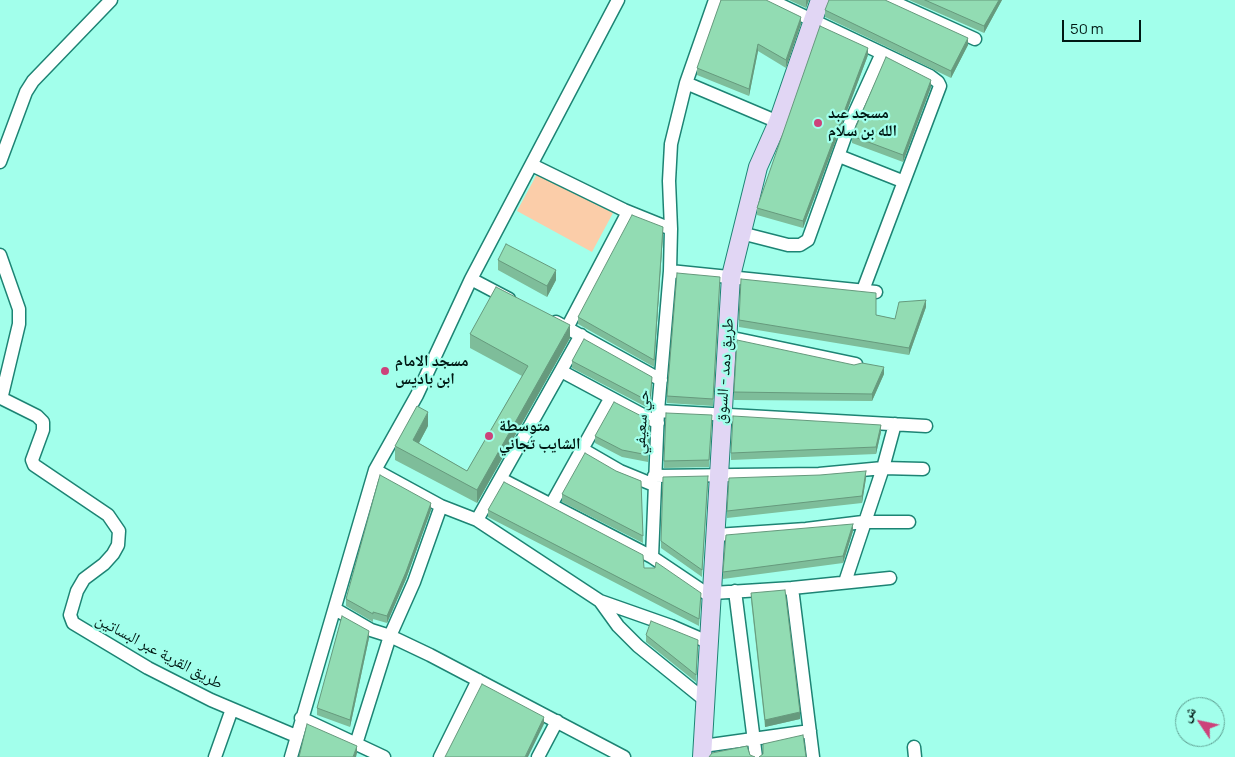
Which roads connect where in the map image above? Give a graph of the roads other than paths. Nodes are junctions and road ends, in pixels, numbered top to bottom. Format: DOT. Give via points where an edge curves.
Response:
graph roads {
  1 [pos="111,0"];
  2 [pos="618,0"];
  3 [pos="715,0"];
  4 [pos="770,0"];
  5 [pos="820,0"];
  6 [pos="889,0"];
  7 [pos="814,20"];
  8 [pos="975,39"];
  9 [pos="882,53"];
  10 [pos="686,83"];
  11 [pos="778,122"];
  12 [pos="839,156"];
  13 [pos="0,162"];
  14 [pos="532,165"];
  15 [pos="902,181"];
  16 [pos="628,212"];
  17 [pos="671,229"];
  18 [pos="740,233"];
  19 [pos="0,255"];
  20 [pos="670,271"];
  21 [pos="731,276"];
  22 [pos="471,279"];
  23 [pos="862,290"];
  24 [pos="876,292"];
  25 [pos="517,303"];
  26 [pos="542,315"];
  27 [pos="567,328"];
  28 [pos="581,335"];
  29 [pos="728,337"];
  30 [pos="856,364"];
  31 [pos="562,371"];
  32 [pos="661,380"];
  33 [pos="610,398"];
  34 [pos="722,413"];
  35 [pos="658,417"];
  36 [pos="895,424"];
  37 [pos="926,426"];
  38 [pos="582,449"];
  39 [pos="883,468"];
  40 [pos="923,469"];
  41 [pos="375,470"];
  42 [pos="717,475"];
  43 [pos="502,479"];
  44 [pos="654,480"];
  45 [pos="551,505"];
  46 [pos="441,506"];
  47 [pos="478,520"];
  48 [pos="863,522"];
  49 [pos="908,522"];
  50 [pos="716,535"];
  51 [pos="652,557"];
  52 [pos="890,578"];
  53 [pos="845,582"];
  54 [pos="792,588"];
  55 [pos="735,591"];
  56 [pos="713,596"];
  57 [pos="600,601"];
  58 [pos="335,609"];
  59 [pos="390,636"];
  60 [pos="710,643"];
  61 [pos="478,680"];
  62 [pos="706,701"];
  63 [pos="232,709"];
  64 [pos="301,718"];
  65 [pos="557,721"];
  66 [pos="810,731"];
  67 [pos="296,736"];
  68 [pos="753,737"];
  69 [pos="356,744"];
  70 [pos="703,751"];
  71 [pos="215,757"];
  72 [pos="291,757"];
  73 [pos="384,757"];
  74 [pos="440,757"];
  75 [pos="538,757"];
  76 [pos="624,757"];
  77 [pos="756,757"];
  78 [pos="814,757"];
  1 -- 13 [label="street" via="33,81"];
  2 -- 14 [label="street"];
  3 -- 10 [label="street"];
  4 -- 7 [label="street"];
  5 -- 7 [label="main road, طريق دمد - السوق"];
  6 -- 8 [label="street"];
  7 -- 9 [label="street"];
  7 -- 11 [label="main road, طريق دمد - السوق"];
  9 -- 12 [label="street"];
  9 -- 15 [label="street" via="935,79 940,86"];
  10 -- 11 [label="street"];
  10 -- 17 [label="street" via="671,144"];
  11 -- 18 [label="main road, طريق دمد - السوق" via="758,167"];
  12 -- 15 [label="street"];
  12 -- 18 [label="street" via="806,243 788,245"];
  14 -- 16 [label="street"];
  14 -- 22 [label="street"];
  15 -- 23 [label="street"];
  16 -- 17 [label="street"];
  16 -- 27 [label="street"];
  17 -- 20 [label="street"];
  18 -- 21 [label="main road, طريق دمد - السوق"];
  19 -- 63 [label="street, طريق القرية عبر البساتين" via="19,309 20,324 3,399 43,422 32,460 38,470 108,514 119,531 118,545 113,554 84,579 77,591 70,615 73,622 148,668"];
  20 -- 21 [label="street"];
  20 -- 32 [label="street"];
  21 -- 23 [label="street"];
  21 -- 29 [label="main road, طريق دمد - السوق"];
  22 -- 25 [label="street"];
  22 -- 41 [label="street" via="417,395"];
  23 -- 24 [label="street"];
  26 -- 27 [label="street, حي سعيفي"];
  27 -- 28 [label="street, حي سعيفي"];
  28 -- 31 [label="street"];
  28 -- 32 [label="street, حي سعيفي"];
  29 -- 30 [label="street"];
  29 -- 34 [label="main road, طريق دمد - السوق"];
  31 -- 33 [label="street"];
  31 -- 43 [label="street"];
  32 -- 35 [label="street, حي سعيفي"];
  33 -- 35 [label="street"];
  33 -- 38 [label="street"];
  34 -- 35 [label="street"];
  34 -- 36 [label="street"];
  34 -- 42 [label="main road, طريق دمد - السوق"];
  35 -- 44 [label="street, حي سعيفي"];
  36 -- 37 [label="street"];
  36 -- 39 [label="street"];
  38 -- 44 [label="street" via="620,472"];
  38 -- 45 [label="street"];
  39 -- 40 [label="street"];
  39 -- 42 [label="street" via="819,474"];
  39 -- 48 [label="street"];
  41 -- 46 [label="street"];
  41 -- 58 [label="street"];
  42 -- 44 [label="street"];
  42 -- 50 [label="main road, طريق دمد - السوق"];
  43 -- 45 [label="street"];
  43 -- 47 [label="street"];
  44 -- 51 [label="street, حي سعيفي"];
  45 -- 51 [label="street"];
  46 -- 47 [label="street"];
  46 -- 59 [label="street" via="414,582"];
  47 -- 57 [label="street"];
  48 -- 49 [label="street"];
  48 -- 50 [label="street"];
  48 -- 53 [label="street"];
  50 -- 56 [label="main road, طريق دمد - السوق"];
  51 -- 56 [label="street"];
  52 -- 53 [label="street"];
  53 -- 54 [label="street"];
  54 -- 55 [label="street"];
  54 -- 66 [label="street"];
  55 -- 56 [label="street"];
  55 -- 68 [label="street"];
  56 -- 60 [label="main road, طريق دمد - السوق"];
  57 -- 60 [label="street"];
  57 -- 62 [label="street" via="638,646"];
  58 -- 59 [label="street" via="371,630"];
  58 -- 64 [label="street"];
  59 -- 61 [label="street"];
  59 -- 69 [label="street"];
  60 -- 62 [label="main road, طريق دمد - السوق"];
  61 -- 65 [label="street"];
  61 -- 74 [label="street"];
  62 -- 70 [label="main road, طريق دمد - السوق"];
  63 -- 67 [label="street, طريق القرية عبر البساتين"];
  63 -- 71 [label="street"];
  64 -- 67 [label="street"];
  64 -- 69 [label="street"];
  65 -- 75 [label="street"];
  65 -- 76 [label="street"];
  66 -- 68 [label="street"];
  66 -- 78 [label="street"];
  67 -- 72 [label="street"];
  68 -- 70 [label="street"];
  68 -- 77 [label="street"];
  69 -- 73 [label="street"];
}
